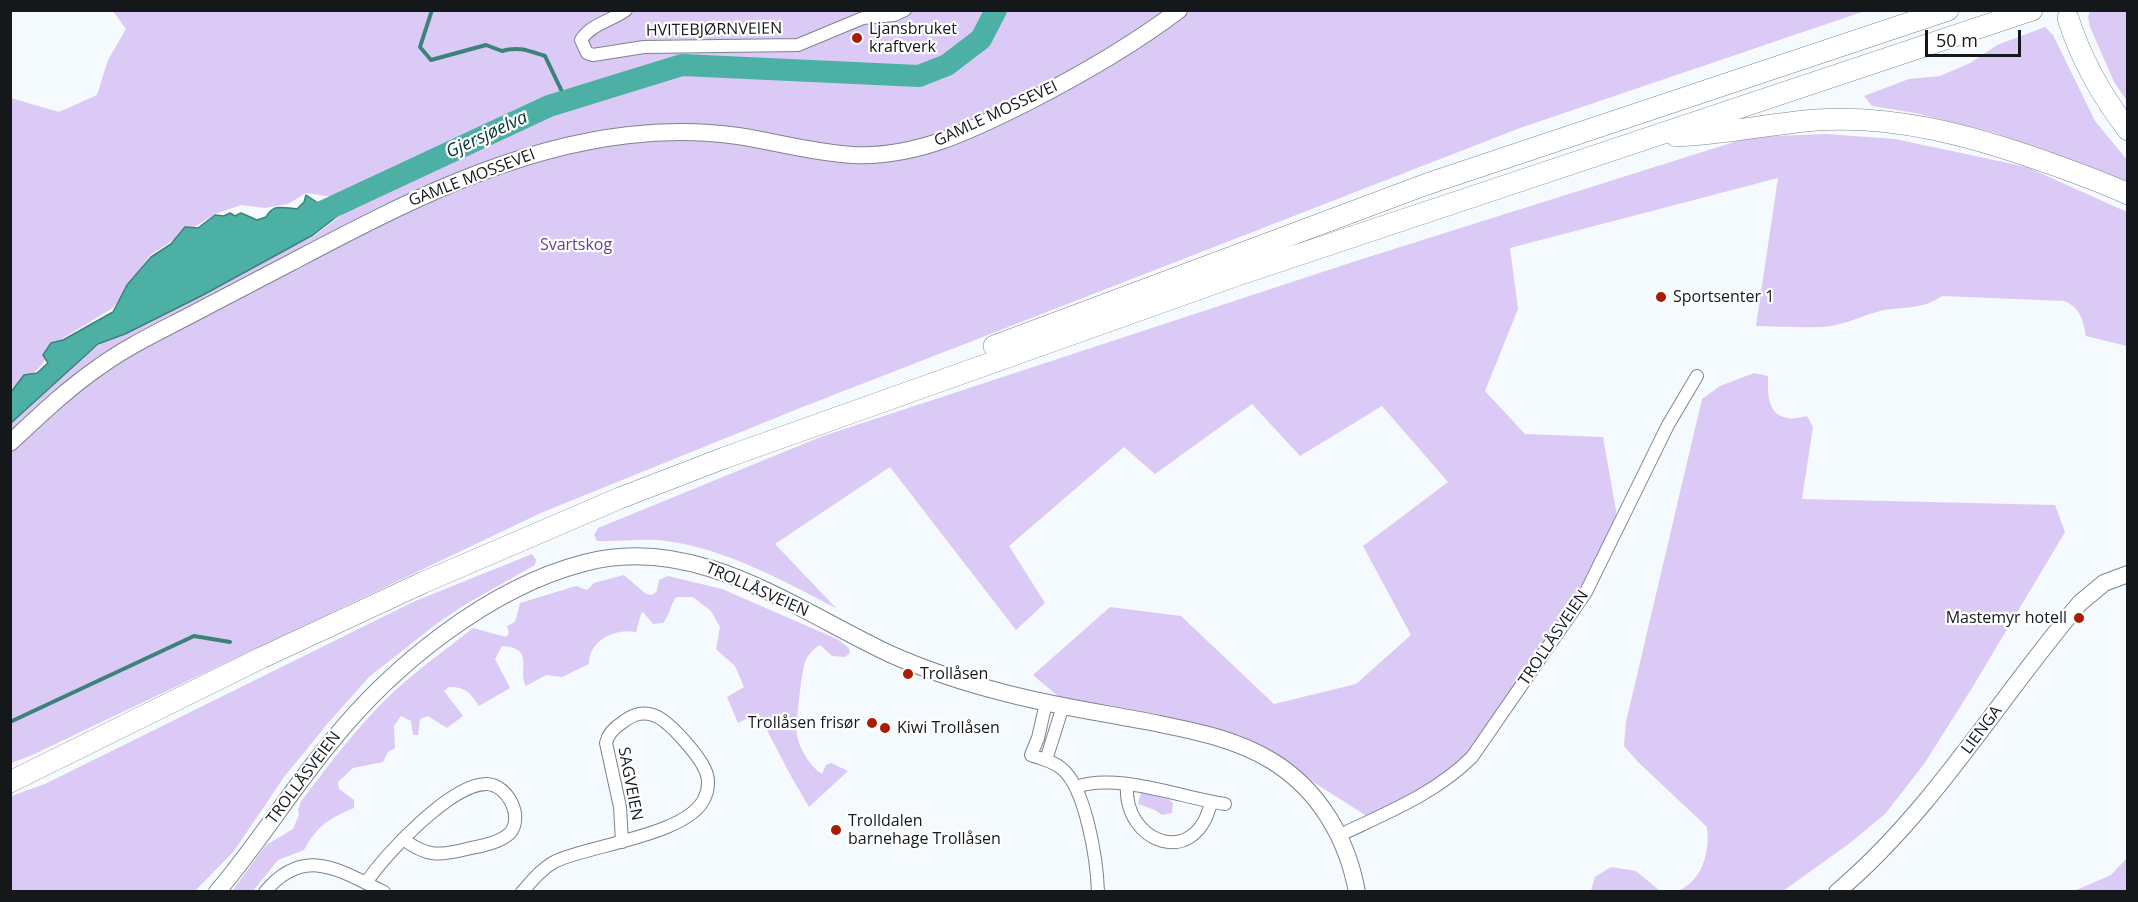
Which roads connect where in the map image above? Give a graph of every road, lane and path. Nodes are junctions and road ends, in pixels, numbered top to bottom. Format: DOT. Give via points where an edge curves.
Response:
graph roads {
  1 [pos="626,10"];
  2 [pos="905,10"];
  3 [pos="1179,10"];
  4 [pos="1948,10"];
  5 [pos="2032,10"];
  6 [pos="2068,18"];
  7 [pos="2127,130"];
  8 [pos="1648,137"];
  9 [pos="2127,194"];
  10 [pos="1696,376"];
  11 [pos="10,443"];
  12 [pos="2127,574"];
  13 [pos="1055,704"];
  14 [pos="1046,760"];
  15 [pos="10,770"];
  16 [pos="10,782"];
  17 [pos="1127,785"];
  18 [pos="1076,787"];
  19 [pos="1211,802"];
  20 [pos="1225,804"];
  21 [pos="1340,835"];
  22 [pos="403,839"];
  23 [pos="622,842"];
  24 [pos="366,883"];
  25 [pos="217,891"];
  26 [pos="265,891"];
  27 [pos="384,891"];
  28 [pos="522,891"];
  29 [pos="1098,891"];
  30 [pos="1357,891"];
  31 [pos="1837,891"];
  1 -- 2 [label="street, HVITEBJØRNVEIEN" via="585,33 581,40 587,53 644,47 798,45 863,18"];
  3 -- 11 [label="street, GAMLE MOSSEVEI" via="1127,47 1055,88 982,124 921,148 853,155 740,136 675,132 582,142 504,162 396,208 129,348 85,376"];
  4 -- 15 [label="highway" via="1427,184 619,488 349,605"];
  5 -- 8 [label="highway"];
  6 -- 7 [label="highway" via="2086,65"];
  8 -- 9 [label="highway" via="1714,134 1817,120 1878,120 1954,132"];
  8 -- 16 [label="highway" via="1235,276 620,498 343,619"];
  10 -- 21 [label="street, TROLLÅSVEIEN" via="1586,592 1472,757 1434,788"];
  12 -- 31 [label="street, LIENGA" via="2104,583 2080,603 1929,799"];
  13 -- 14 [label="street"];
  13 -- 14 [label="street" via="1031,755"];
  13 -- 21 [label="street, TROLLÅSVEIEN" via="1205,733 1247,748 1296,780"];
  13 -- 25 [label="street, TROLLÅSVEIEN" via="979,686 915,664 754,586 696,563 637,555 584,563 531,583 479,611 398,671 328,744"];
  14 -- 18 [label="street" via="1061,768"];
  17 -- 18 [label="street" via="1097,782"];
  17 -- 19 [label="street"];
  17 -- 19 [label="street" via="1137,822 1147,833 1165,842 1178,843 1191,837 1205,820"];
  18 -- 29 [label="street" via="1087,823"];
  19 -- 20 [label="street"];
  21 -- 30 [label="street, TROLLÅSVEIEN"];
  22 -- 22 [label="street" via="445,802 480,784 501,789 510,800 515,824 506,836 488,843 452,853 428,854"];
  22 -- 24 [label="street"];
  23 -- 23 [label="street, SAGVEIEN" via="683,818 701,804 707,792 707,775 698,758 666,723 651,714 640,713 624,721 606,743 620,807"];
  23 -- 28 [label="street, SAGVEIEN" via="556,861"];
  24 -- 26 [label="street" via="330,867 307,864 284,873"];
  24 -- 27 [label="street"];
}
